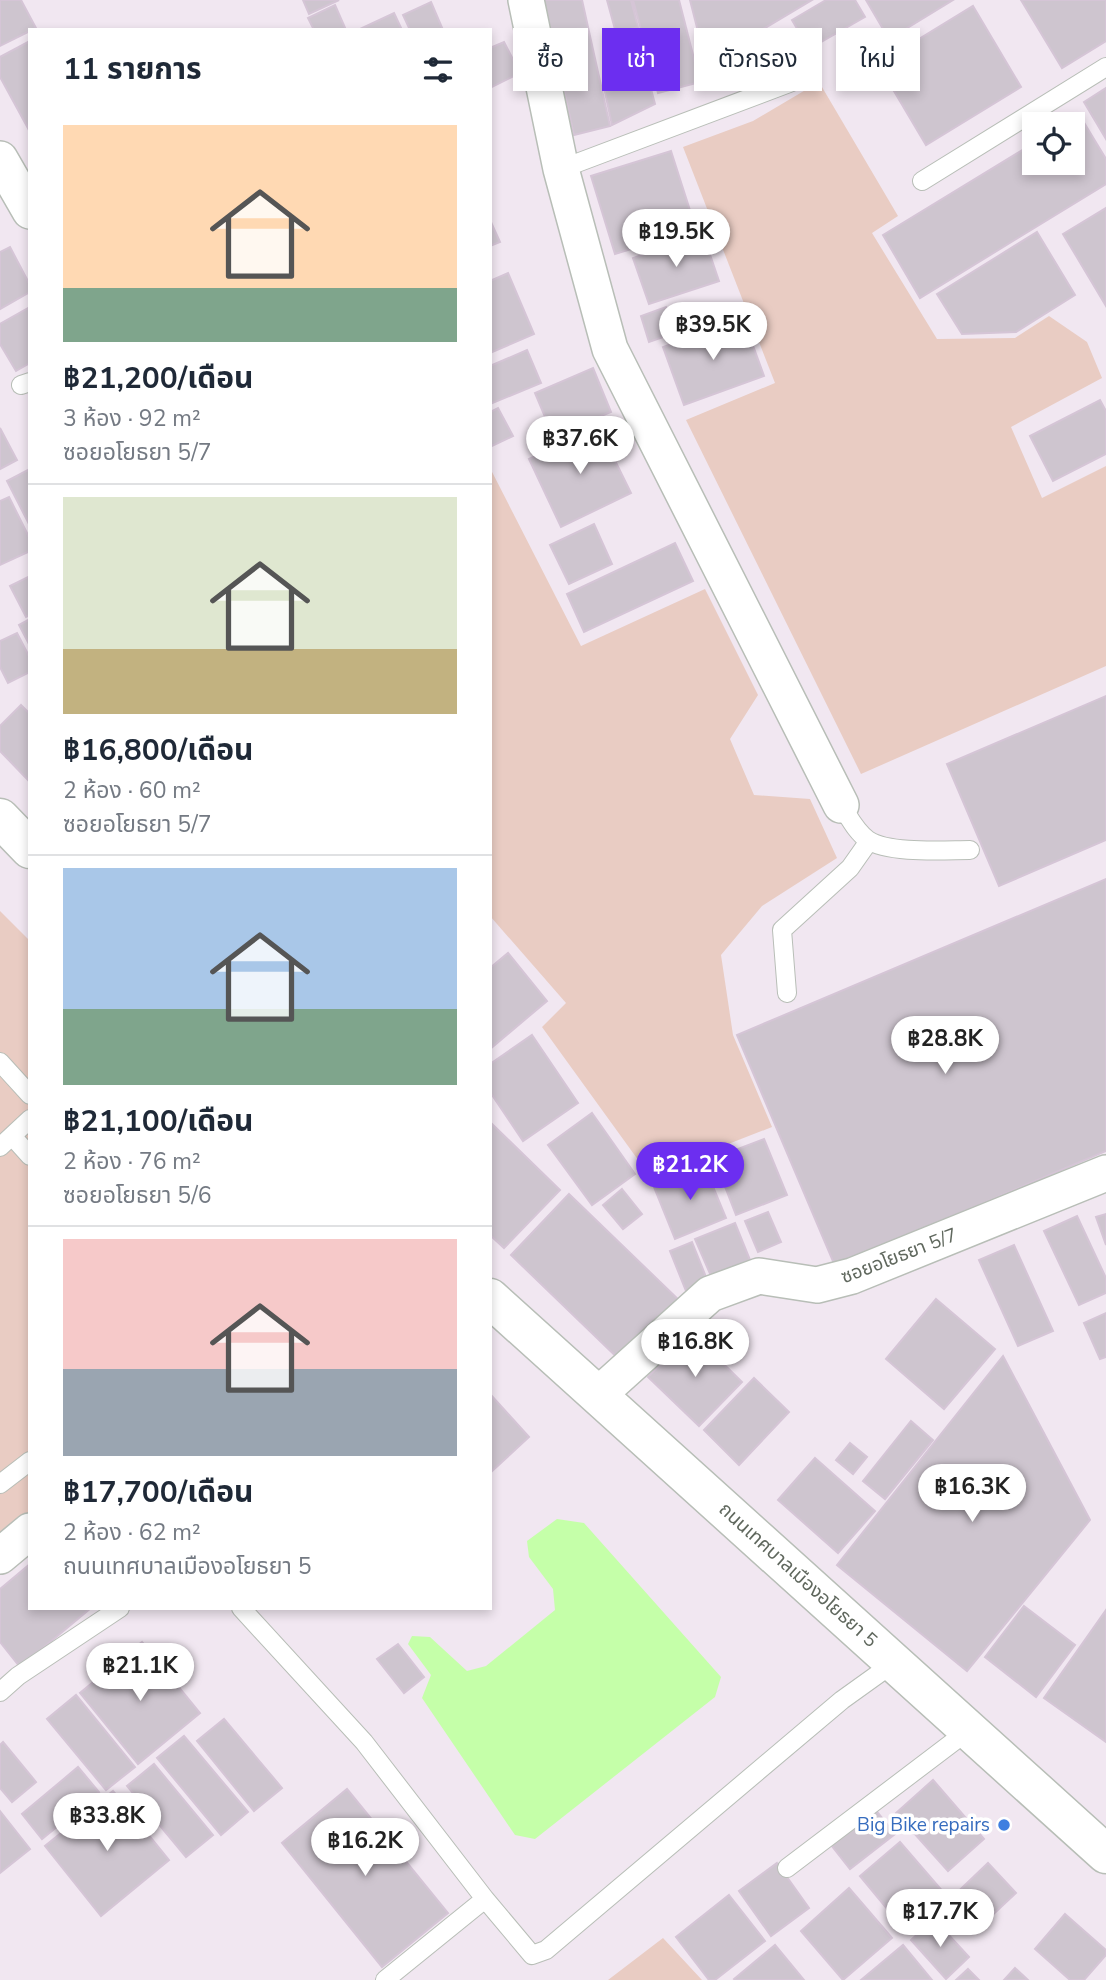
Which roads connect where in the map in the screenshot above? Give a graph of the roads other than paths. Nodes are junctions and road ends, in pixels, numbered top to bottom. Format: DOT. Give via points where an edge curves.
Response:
graph roads {
  1 [pos="526,0"];
  2 [pos="1106,68"];
  3 [pos="768,91"];
  4 [pos="0,159"];
  5 [pos="561,169"];
  6 [pos="922,181"];
  7 [pos="28,208"];
  8 [pos="841,806"];
  9 [pos="0,818"];
  10 [pos="869,841"];
  11 [pos="28,847"];
  12 [pos="971,850"];
  13 [pos="787,993"];
  14 [pos="0,1062"];
  15 [pos="28,1094"];
  16 [pos="28,1121"];
  17 [pos="6,1141"];
  18 [pos="28,1155"];
  19 [pos="1106,1173"];
  20 [pos="492,1300"];
  21 [pos="598,1395"];
  22 [pos="28,1463"];
  23 [pos="0,1484"];
  24 [pos="28,1533"];
  25 [pos="0,1556"];
  26 [pos="117,1610"];
  27 [pos="243,1610"];
  28 [pos="895,1662"];
  29 [pos="0,1692"];
  30 [pos="969,1730"];
  31 [pos="1106,1854"];
  32 [pos="787,1868"];
  33 [pos="485,1899"];
  34 [pos="385,1980"];
  1 -- 5 [label="street"];
  2 -- 6 [label="lane"];
  3 -- 5 [label="lane"];
  4 -- 7 [label="street"];
  5 -- 8 [label="street" via="610,349"];
  8 -- 10 [label="lane"];
  9 -- 11 [label="street"];
  10 -- 12 [label="lane" via="919,850"];
  10 -- 13 [label="lane" via="850,868 782,930"];
  14 -- 15 [label="lane"];
  16 -- 17 [label="lane"];
  17 -- 18 [label="lane"];
  19 -- 21 [label="street, ซอยอโยธยา 5/7" via="852,1276 817,1285 759,1276 710,1294"];
  20 -- 21 [label="street, ถนนเทศบาลเมืองอโยธยา 5"];
  21 -- 28 [label="street, ถนนเทศบาลเมืองอโยธยา 5"];
  22 -- 23 [label="lane"];
  24 -- 25 [label="street"];
  26 -- 29 [label="lane"];
  27 -- 33 [label="lane" via="364,1742"];
  28 -- 30 [label="street, ถนนเทศบาลเมืองอโยธยา 5"];
  28 -- 33 [label="lane" via="842,1700 546,1950 532,1955"];
  30 -- 31 [label="street, ถนนเทศบาลเมืองอโยธยา 5"];
  30 -- 32 [label="lane"];
  33 -- 34 [label="lane"];
}
